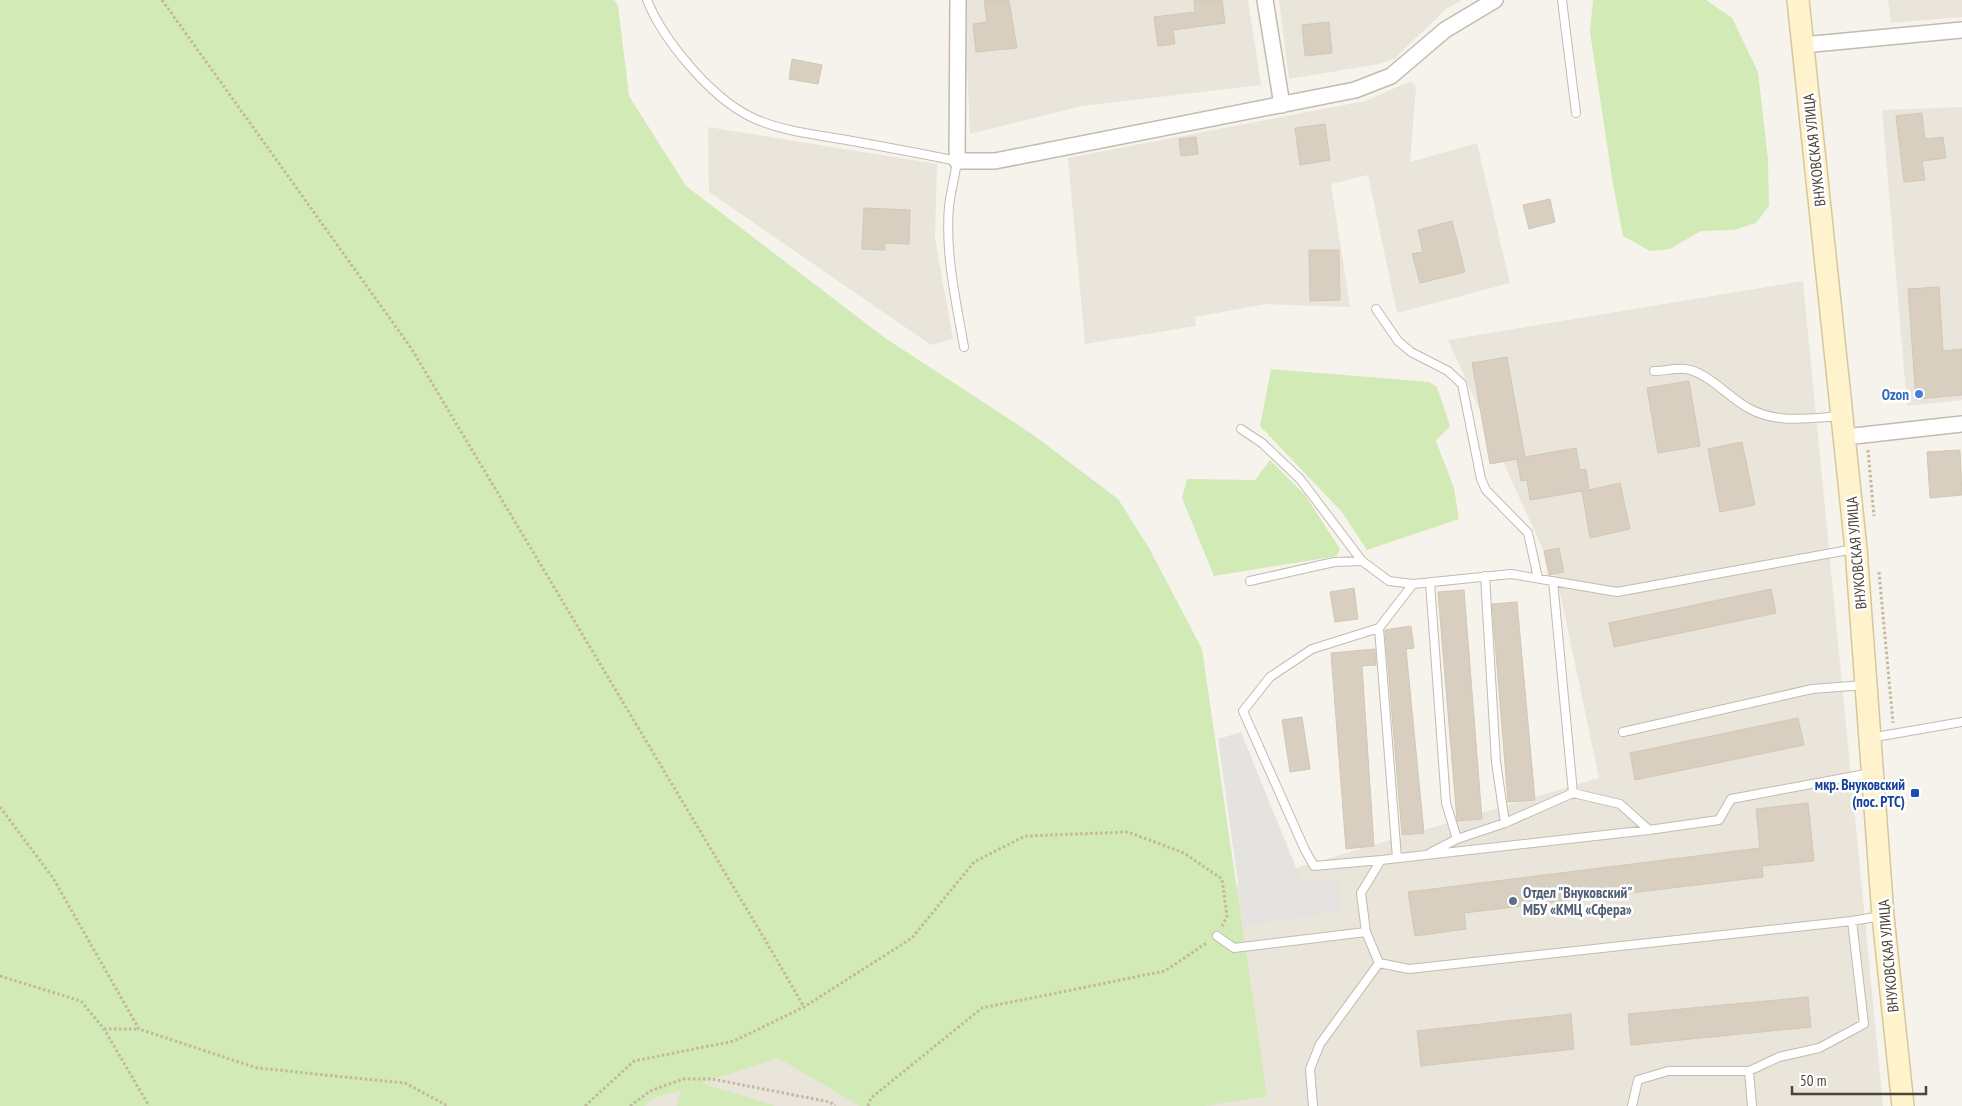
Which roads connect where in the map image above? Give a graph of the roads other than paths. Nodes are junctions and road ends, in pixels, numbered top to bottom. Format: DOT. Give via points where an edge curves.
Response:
graph roads {
  1 [pos="647,0"];
  2 [pos="958,0"];
  3 [pos="1265,0"];
  4 [pos="1495,0"];
  5 [pos="1562,0"];
  6 [pos="1798,0"];
  7 [pos="1962,30"];
  8 [pos="1803,46"];
  9 [pos="1282,104"];
  10 [pos="1576,112"];
  11 [pos="957,161"];
  12 [pos="1376,309"];
  13 [pos="964,347"];
  14 [pos="1654,371"];
  15 [pos="1962,424"];
  16 [pos="1843,426"];
  17 [pos="1241,429"];
  18 [pos="1856,549"];
  19 [pos="1362,560"];
  20 [pos="1486,576"];
  21 [pos="1538,578"];
  22 [pos="1250,581"];
  23 [pos="1553,581"];
  24 [pos="1430,582"];
  25 [pos="1413,584"];
  26 [pos="1379,628"];
  27 [pos="1865,685"];
  28 [pos="1962,722"];
  29 [pos="1624,732"];
  30 [pos="1870,738"];
  31 [pos="1873,772"];
  32 [pos="1573,793"];
  33 [pos="1505,823"];
  34 [pos="1649,830"];
  35 [pos="1457,839"];
  36 [pos="1424,856"];
  37 [pos="1397,858"];
  38 [pos="1380,860"];
  39 [pos="1883,916"];
  40 [pos="1852,920"];
  41 [pos="1366,932"];
  42 [pos="1217,936"];
  43 [pos="1379,964"];
  44 [pos="1749,1070"];
  45 [pos="1313,1106"];
  46 [pos="1632,1106"];
  47 [pos="1752,1106"];
  48 [pos="1903,1106"];
  1 -- 11 [label="lane" via="681,56 719,94 749,116 791,131"];
  2 -- 11 [label="street"];
  3 -- 9 [label="street"];
  4 -- 9 [label="street" via="1445,30 1391,76 1355,90"];
  5 -- 10 [label="lane"];
  6 -- 8 [label="main road, ВНУКОВСКАЯ УЛИЦА"];
  7 -- 8 [label="street"];
  8 -- 16 [label="main road, ВНУКОВСКАЯ УЛИЦА"];
  9 -- 11 [label="street" via="995,161"];
  11 -- 13 [label="lane" via="949,206 948,237"];
  12 -- 21 [label="lane" via="1398,341 1411,352 1448,371 1462,384 1481,480 1486,490 1528,533"];
  14 -- 16 [label="lane" via="1686,368 1750,409 1792,420"];
  15 -- 16 [label="street" via="1866,434"];
  16 -- 18 [label="main road, ВНУКОВСКАЯ УЛИЦА"];
  17 -- 19 [label="lane" via="1262,443 1300,479"];
  18 -- 23 [label="lane" via="1617,592"];
  18 -- 27 [label="main road, ВНУКОВСКАЯ УЛИЦА"];
  19 -- 22 [label="lane" via="1334,562"];
  19 -- 25 [label="lane" via="1389,581"];
  20 -- 21 [label="lane" via="1511,574"];
  20 -- 24 [label="lane"];
  20 -- 33 [label="lane" via="1496,762"];
  21 -- 23 [label="lane"];
  23 -- 32 [label="lane"];
  24 -- 25 [label="lane"];
  24 -- 35 [label="lane" via="1446,803"];
  25 -- 26 [label="lane"];
  26 -- 37 [label="lane"];
  26 -- 38 [label="lane" via="1312,649 1270,677 1242,711 1314,866"];
  27 -- 29 [label="lane" via="1812,689"];
  27 -- 30 [label="main road, ВНУКОВСКАЯ УЛИЦА"];
  28 -- 30 [label="lane"];
  30 -- 31 [label="main road, ВНУКОВСКАЯ УЛИЦА"];
  31 -- 34 [label="lane" via="1731,799 1719,820"];
  31 -- 39 [label="main road, ВНУКОВСКАЯ УЛИЦА"];
  32 -- 33 [label="lane"];
  32 -- 34 [label="lane" via="1620,804"];
  33 -- 35 [label="lane"];
  34 -- 36 [label="lane"];
  35 -- 36 [label="lane"];
  36 -- 37 [label="lane"];
  37 -- 38 [label="lane"];
  38 -- 41 [label="lane" via="1361,893"];
  39 -- 40 [label="lane"];
  39 -- 48 [label="main road, ВНУКОВСКАЯ УЛИЦА"];
  40 -- 43 [label="lane" via="1409,969"];
  40 -- 44 [label="lane" via="1864,1024 1819,1048 1779,1057"];
  41 -- 42 [label="lane" via="1234,948"];
  41 -- 43 [label="lane"];
  43 -- 45 [label="lane" via="1320,1044 1310,1069"];
  44 -- 46 [label="lane" via="1668,1071 1638,1080"];
  44 -- 47 [label="lane"];
}
